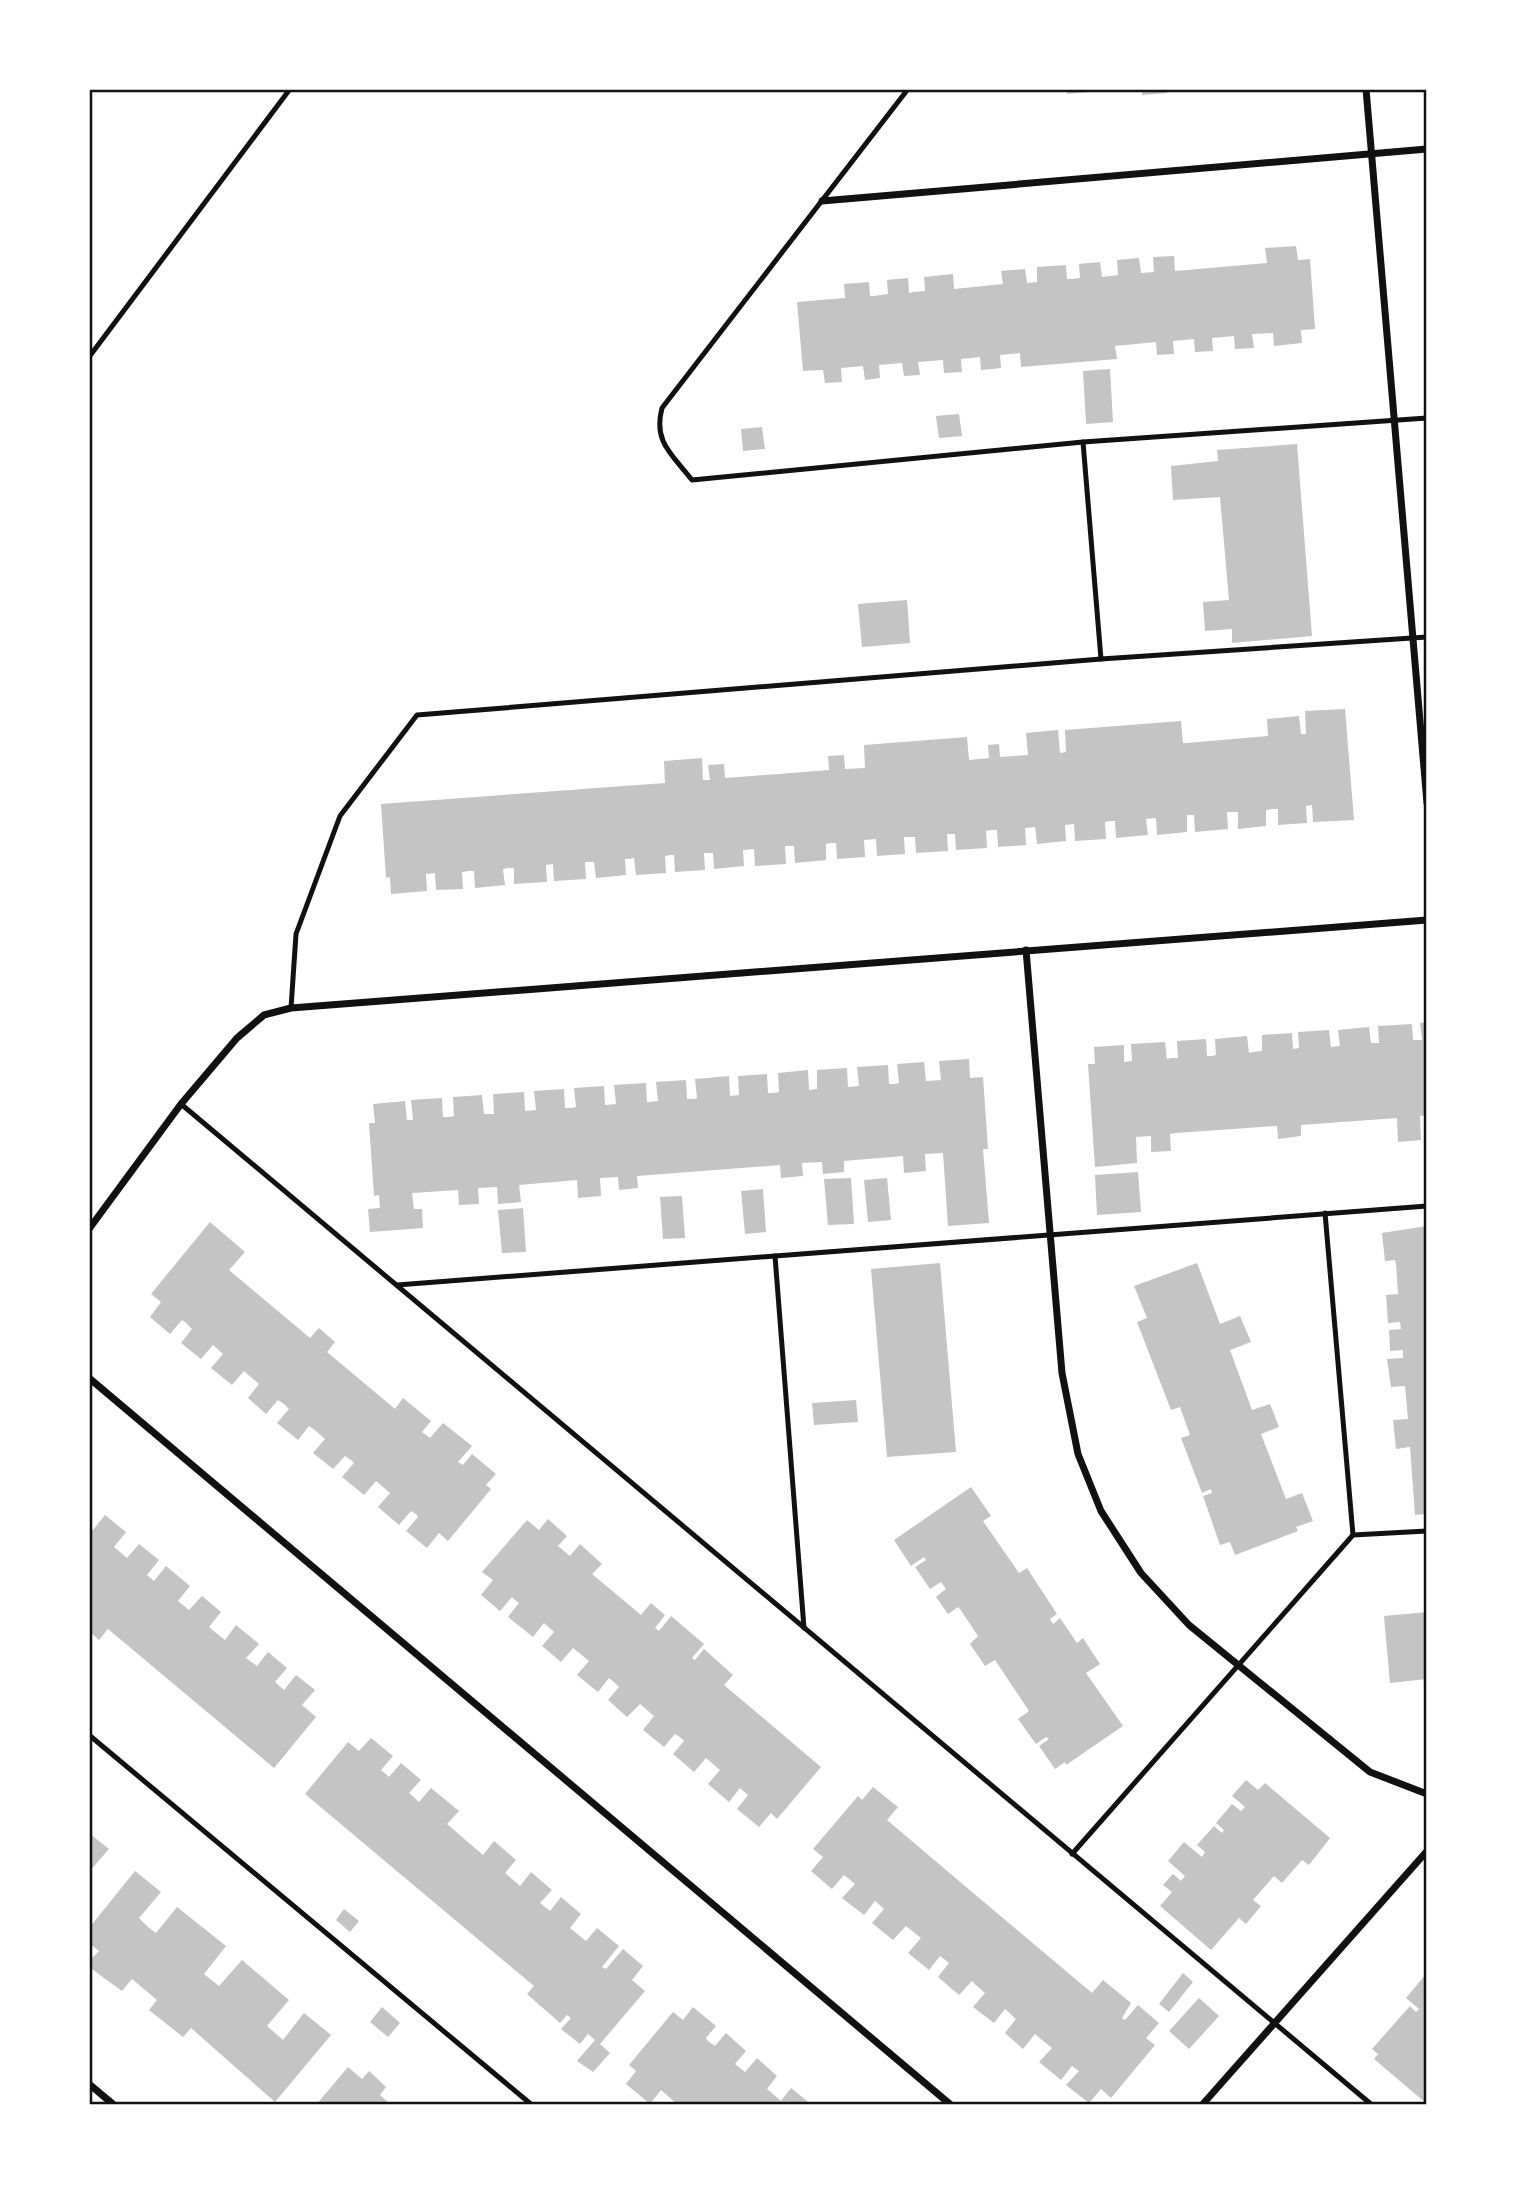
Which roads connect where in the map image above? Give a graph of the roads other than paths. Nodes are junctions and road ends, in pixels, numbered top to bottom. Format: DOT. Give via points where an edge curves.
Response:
graph roads {
  1 [pos="290,89"];
  2 [pos="908,89"];
  3 [pos="1366,89"];
  4 [pos="1427,149"];
  5 [pos="1372,153"];
  6 [pos="822,201"];
  7 [pos="89,357"];
  8 [pos="1427,418"];
  9 [pos="1395,420"];
  10 [pos="1083,442"];
  11 [pos="1427,637"];
  12 [pos="1413,638"];
  13 [pos="1101,659"];
  14 [pos="1427,803"];
  15 [pos="1427,920"];
  16 [pos="1026,950"];
  17 [pos="292,1008"];
  18 [pos="181,1104"];
  19 [pos="1427,1206"];
  20 [pos="1325,1213"];
  21 [pos="89,1229"];
  22 [pos="1049,1235"];
  23 [pos="775,1255"];
  24 [pos="397,1285"];
  25 [pos="89,1378"];
  26 [pos="1427,1531"];
  27 [pos="1353,1535"];
  28 [pos="804,1628"];
  29 [pos="1239,1667"];
  30 [pos="89,1735"];
  31 [pos="1427,1794"];
  32 [pos="1427,1851"];
  33 [pos="1072,1854"];
  34 [pos="1275,2024"];
  35 [pos="89,2084"];
  36 [pos="114,2105"];
  37 [pos="532,2105"];
  38 [pos="951,2105"];
  39 [pos="1202,2105"];
  40 [pos="1371,2105"];
  1 -- 7 [label="lane"];
  2 -- 6 [label="lane"];
  3 -- 5 [label="street"];
  4 -- 5 [label="street"];
  5 -- 6 [label="street"];
  5 -- 9 [label="street"];
  6 -- 10 [label="lane" via="662,408 657,426 661,440 692,480"];
  8 -- 9 [label="lane"];
  9 -- 10 [label="lane"];
  9 -- 12 [label="street"];
  10 -- 13 [label="lane"];
  11 -- 12 [label="lane"];
  12 -- 13 [label="lane"];
  12 -- 14 [label="street"];
  13 -- 17 [label="lane" via="417,715 340,816 296,934"];
  15 -- 16 [label="street"];
  16 -- 17 [label="street"];
  16 -- 22 [label="street"];
  17 -- 18 [label="street" via="264,1015 237,1038"];
  18 -- 21 [label="street"];
  18 -- 24 [label="lane"];
  19 -- 20 [label="lane"];
  20 -- 22 [label="lane"];
  20 -- 27 [label="lane"];
  22 -- 23 [label="lane"];
  22 -- 29 [label="street" via="1062,1373 1078,1454 1101,1511 1141,1573 1189,1625"];
  23 -- 24 [label="lane"];
  23 -- 28 [label="lane"];
  24 -- 28 [label="lane"];
  25 -- 38 [label="street"];
  26 -- 27 [label="lane"];
  27 -- 29 [label="lane"];
  28 -- 33 [label="lane"];
  29 -- 31 [label="street" via="1370,1772"];
  29 -- 33 [label="lane"];
  30 -- 37 [label="lane"];
  32 -- 34 [label="street"];
  33 -- 34 [label="lane"];
  34 -- 39 [label="street"];
  34 -- 40 [label="lane"];
  35 -- 36 [label="street"];
}
